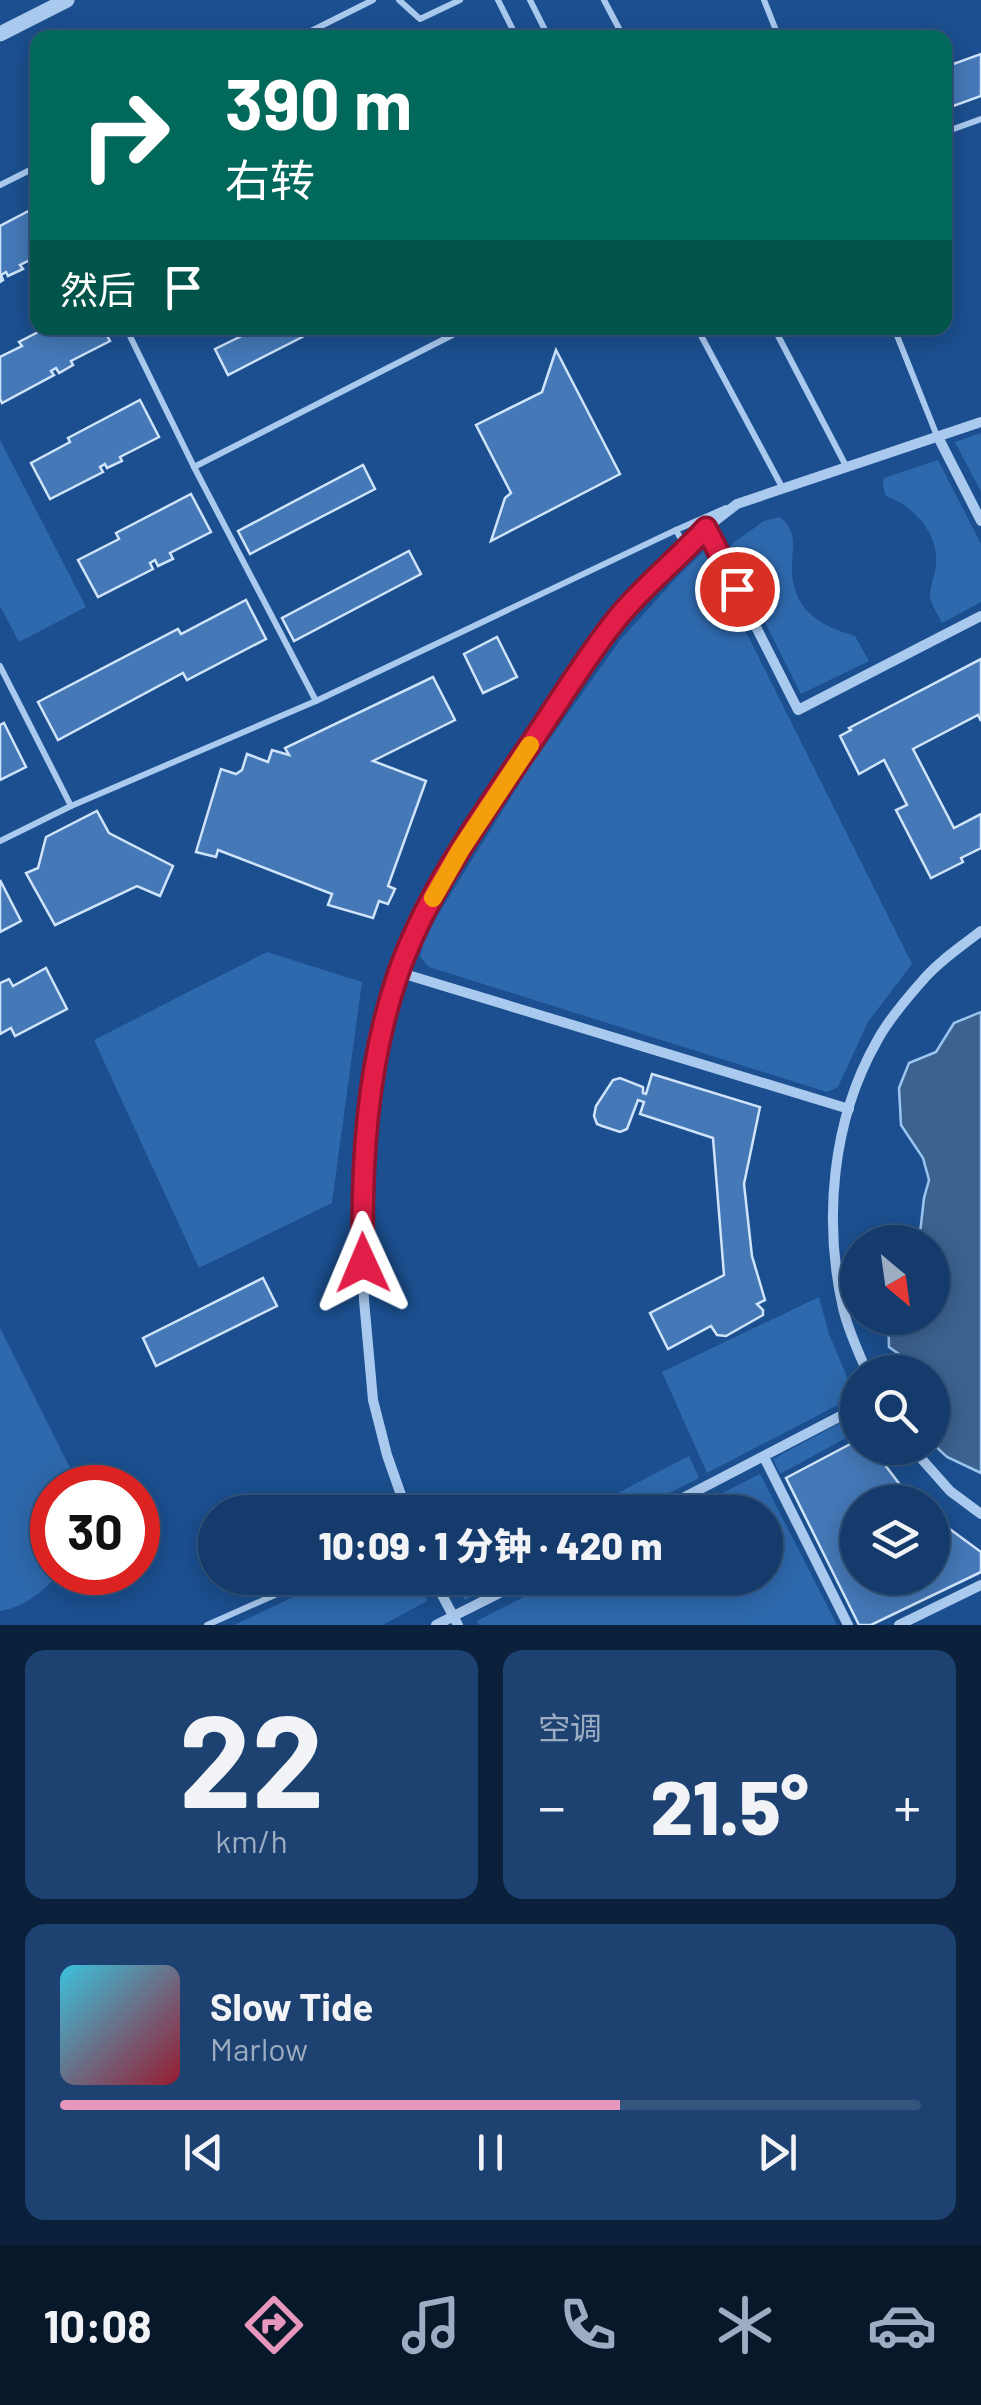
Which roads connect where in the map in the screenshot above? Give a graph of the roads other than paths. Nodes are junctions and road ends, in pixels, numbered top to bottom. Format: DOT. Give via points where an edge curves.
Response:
graph roads {
  1 [pos="68,0"];
  2 [pos="374,0"];
  3 [pos="399,0"];
  4 [pos="460,0"];
  5 [pos="498,0"];
  6 [pos="530,0"];
  7 [pos="604,0"];
  8 [pos="764,0"];
  9 [pos="313,30"];
  10 [pos="513,30"];
  11 [pos="545,30"];
  12 [pos="620,30"];
  13 [pos="776,30"];
  14 [pos="0,34"];
  15 [pos="981,119"];
  16 [pos="952,129"];
  17 [pos="30,170"];
  18 [pos="0,185"];
  19 [pos="129,335"];
  20 [pos="452,335"];
  21 [pos="702,335"];
  22 [pos="778,335"];
  23 [pos="897,335"];
  24 [pos="981,422"];
  25 [pos="938,437"];
  26 [pos="846,466"];
  27 [pos="194,467"];
  28 [pos="782,487"];
  29 [pos="737,504"];
  30 [pos="981,521"];
  31 [pos="706,528"];
  32 [pos="676,530"];
  33 [pos="687,550"];
  34 [pos="981,616"];
  35 [pos="0,666"];
  36 [pos="316,701"];
  37 [pos="71,806"];
  38 [pos="0,841"];
  39 [pos="981,930"];
  40 [pos="399,972"];
  41 [pos="848,1110"];
  42 [pos="861,1355"];
  43 [pos="840,1417"];
  44 [pos="764,1457"];
  45 [pos="927,1465"];
  46 [pos="401,1495"];
  47 [pos="689,1495"];
  48 [pos="981,1514"];
  49 [pos="981,1585"];
  50 [pos="275,1595"];
  51 [pos="442,1595"];
  52 [pos="499,1595"];
  53 [pos="456,1620"];
  54 [pos="208,1625"];
  55 [pos="436,1625"];
  56 [pos="848,1625"];
  57 [pos="899,1625"];
  1 -- 14 [label="street"];
  2 -- 9 [label="lane"];
  3 -- 4 [label="lane" via="420,19"];
  5 -- 10 [label="lane"];
  6 -- 11 [label="lane"];
  7 -- 12 [label="lane"];
  8 -- 13 [label="lane"];
  15 -- 16 [label="lane"];
  17 -- 18 [label="lane"];
  19 -- 27 [label="lane"];
  20 -- 27 [label="lane"];
  21 -- 28 [label="lane"];
  22 -- 26 [label="lane"];
  23 -- 25 [label="lane"];
  24 -- 25 [label="street"];
  25 -- 26 [label="street"];
  25 -- 30 [label="street"];
  26 -- 28 [label="street"];
  27 -- 36 [label="lane"];
  28 -- 29 [label="street"];
  29 -- 31 [label="street"];
  29 -- 32 [label="lane"];
  31 -- 33 [label="street"];
  31 -- 34 [label="street" via="798,710"];
  32 -- 33 [label="lane"];
  32 -- 36 [label="lane"];
  33 -- 40 [label="street" via="616,619 442,882"];
  35 -- 37 [label="lane"];
  36 -- 37 [label="lane"];
  37 -- 38 [label="lane"];
  39 -- 41 [label="street" via="924,977 877,1039"];
  40 -- 41 [label="street"];
  40 -- 46 [label="street" via="366,1122 362,1190 373,1400"];
  41 -- 42 [label="street" via="832,1217 844,1310"];
  43 -- 44 [label="street"];
  44 -- 47 [label="street"];
  44 -- 56 [label="street"];
  45 -- 48 [label="street"];
  49 -- 57 [label="street"];
  50 -- 54 [label="lane"];
  51 -- 53 [label="street"];
  52 -- 53 [label="street"];
  53 -- 55 [label="street"];
}
